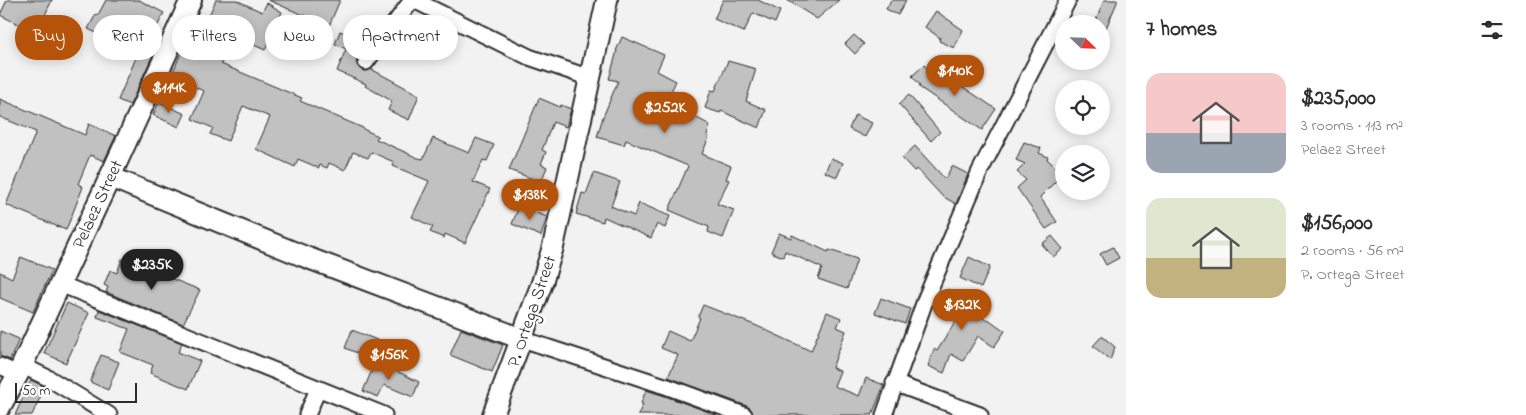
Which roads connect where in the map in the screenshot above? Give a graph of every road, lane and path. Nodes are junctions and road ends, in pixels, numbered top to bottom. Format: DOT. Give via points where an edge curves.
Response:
graph roads {
  1 [pos="191,0"];
  2 [pos="413,0"];
  3 [pos="608,0"];
  4 [pos="1068,0"];
  5 [pos="366,62"];
  6 [pos="590,78"];
  7 [pos="110,177"];
  8 [pos="60,284"];
  9 [pos="522,339"];
  10 [pos="13,369"];
  11 [pos="894,383"];
  12 [pos="318,389"];
  13 [pos="0,406"];
  14 [pos="109,415"];
  15 [pos="307,415"];
  16 [pos="384,415"];
  17 [pos="493,415"];
  18 [pos="744,415"];
  19 [pos="884,415"];
  20 [pos="980,415"];
  1 -- 7 [label="street, Pelaez Street"];
  2 -- 5 [label="street"];
  2 -- 6 [label="street" via="529,57"];
  3 -- 6 [label="street, P. Ortega Street"];
  4 -- 11 [label="street" via="980,171"];
  6 -- 9 [label="street, P. Ortega Street" via="553,248"];
  7 -- 8 [label="street, Pelaez Street"];
  7 -- 9 [label="street" via="303,256"];
  8 -- 10 [label="street, Pelaez Street"];
  8 -- 12 [label="street"];
  9 -- 17 [label="street, P. Ortega Street"];
  9 -- 18 [label="street"];
  10 -- 13 [label="street, Pelaez Street"];
  10 -- 14 [label="street" via="58,384"];
  11 -- 19 [label="street"];
  11 -- 20 [label="street"];
  12 -- 15 [label="street"];
  12 -- 16 [label="street"];
}
